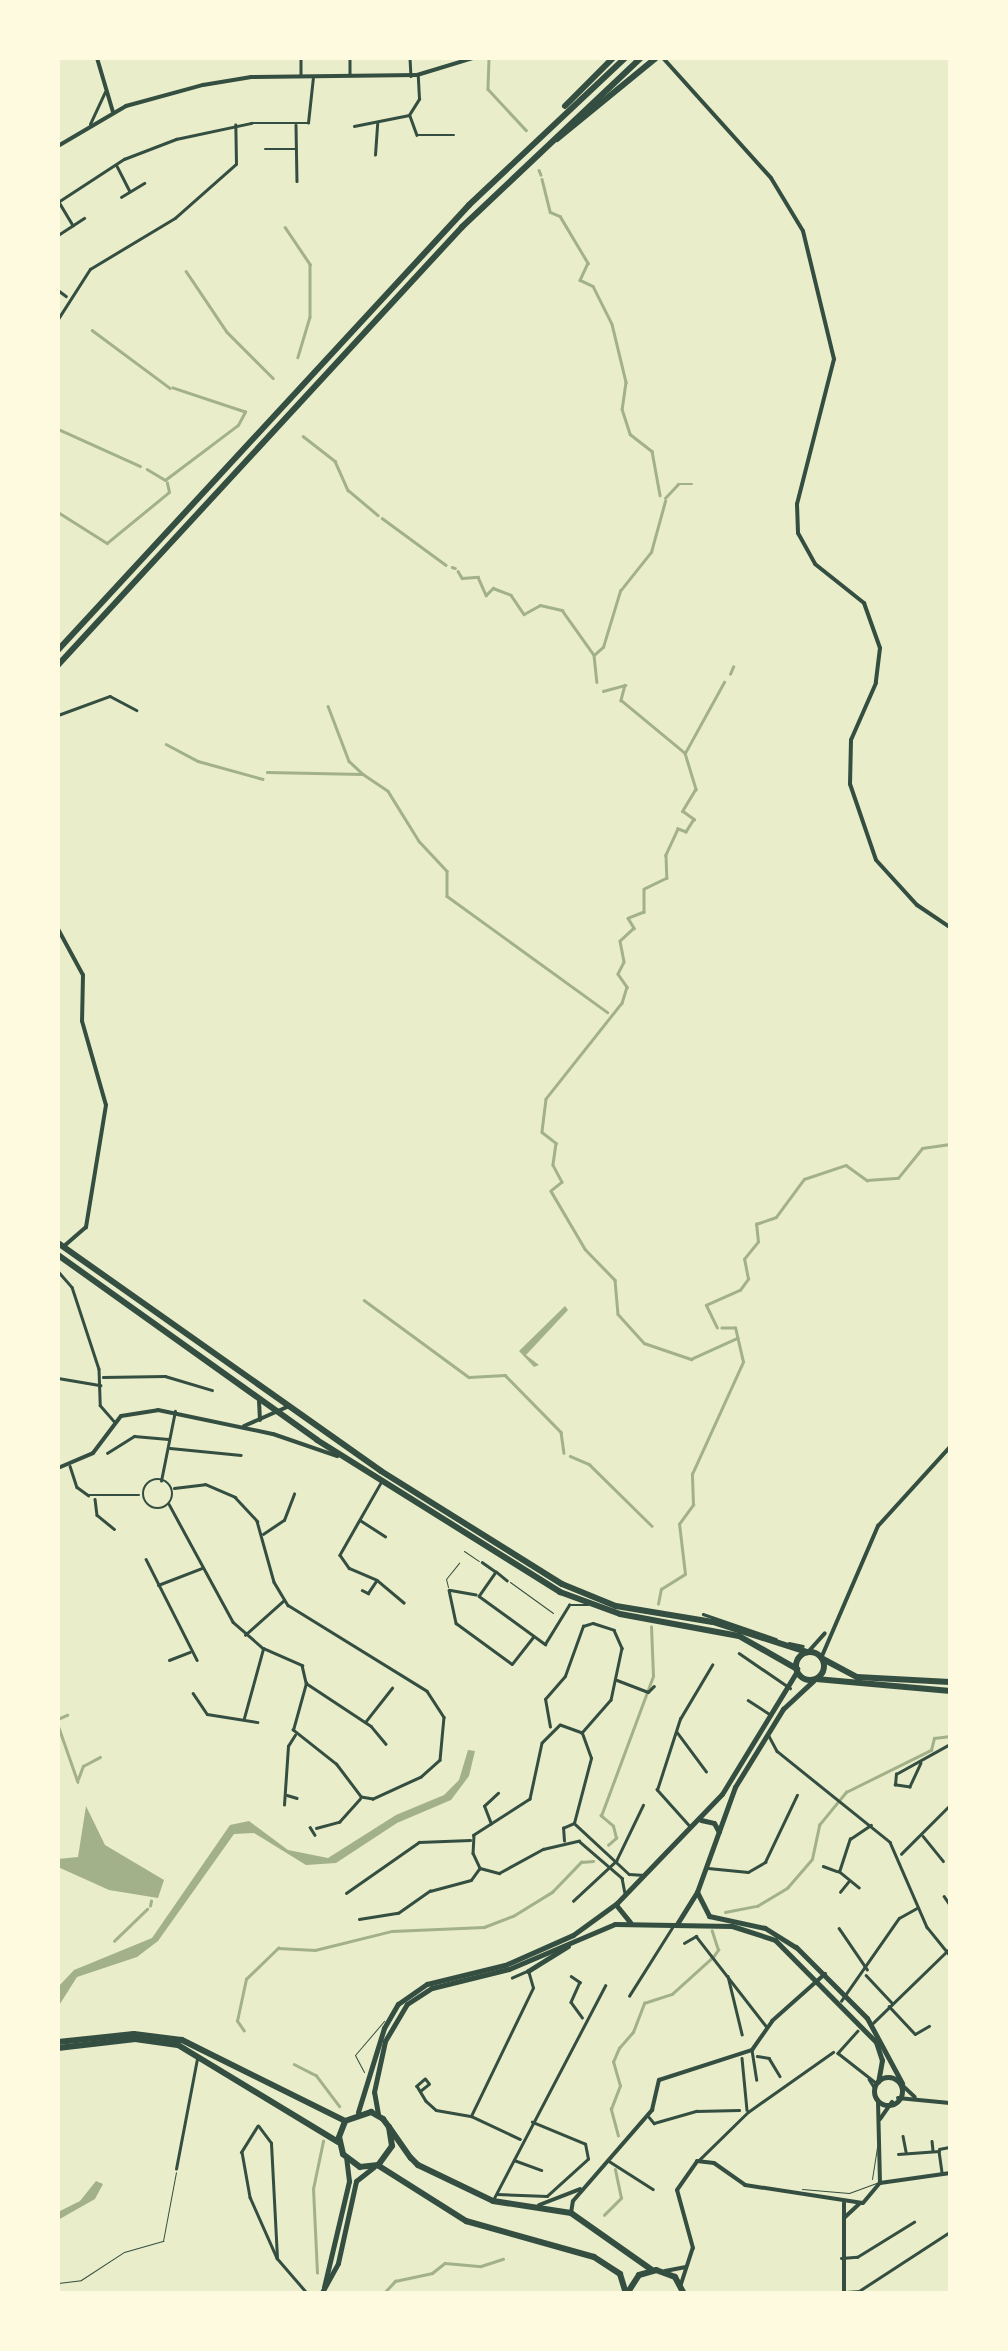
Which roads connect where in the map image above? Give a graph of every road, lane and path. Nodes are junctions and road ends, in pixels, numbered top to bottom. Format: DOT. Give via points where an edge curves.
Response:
graph roads {
  1 [pos="98,58"];
  2 [pos="301,58"];
  3 [pos="350,58"];
  4 [pos="410,58"];
  5 [pos="473,58"];
  6 [pos="613,58"];
  7 [pos="625,58"];
  8 [pos="640,58"];
  9 [pos="662,59"];
  10 [pos="302,76"];
  11 [pos="313,76"];
  12 [pos="414,76"];
  13 [pos="350,77"];
  14 [pos="106,91"];
  15 [pos="113,112"];
  16 [pos="409,115"];
  17 [pos="377,122"];
  18 [pos="296,123"];
  19 [pos="90,125"];
  20 [pos="235,125"];
  21 [pos="354,126"];
  22 [pos="454,135"];
  23 [pos="534,140"];
  24 [pos="58,146"];
  25 [pos="265,149"];
  26 [pos="298,149"];
  27 [pos="374,154"];
  28 [pos="116,164"];
  29 [pos="514,174"];
  30 [pos="297,180"];
  31 [pos="144,184"];
  32 [pos="130,191"];
  33 [pos="121,196"];
  34 [pos="58,202"];
  35 [pos="84,218"];
  36 [pos="73,225"];
  37 [pos="58,235"];
  38 [pos="58,290"];
  39 [pos="67,296"];
  40 [pos="58,319"];
  41 [pos="58,650"];
  42 [pos="58,665"];
  43 [pos="136,710"];
  44 [pos="58,715"];
  45 [pos="950,927"];
  46 [pos="58,930"];
  47 [pos="77,1242"];
  48 [pos="60,1245"];
  49 [pos="58,1255"];
  50 [pos="84,1261"];
  51 [pos="58,1271"];
  52 [pos="58,1378"];
  53 [pos="101,1378"];
  54 [pos="100,1386"];
  55 [pos="204,1387"];
  56 [pos="212,1390"];
  57 [pos="201,1394"];
  58 [pos="257,1398"];
  59 [pos="290,1407"];
  60 [pos="273,1410"];
  61 [pos="175,1411"];
  62 [pos="114,1421"];
  63 [pos="257,1424"];
  64 [pos="239,1426"];
  65 [pos="262,1432"];
  66 [pos="170,1440"];
  67 [pos="114,1447"];
  68 [pos="950,1447"];
  69 [pos="168,1448"];
  70 [pos="194,1450"];
  71 [pos="118,1452"];
  72 [pos="107,1453"];
  73 [pos="233,1453"];
  74 [pos="241,1454"];
  75 [pos="194,1458"];
  76 [pos="232,1460"];
  77 [pos="350,1462"];
  78 [pos="70,1466"];
  79 [pos="58,1468"];
  80 [pos="161,1482"];
  81 [pos="382,1482"];
  82 [pos="174,1488"];
  83 [pos="294,1494"];
  84 [pos="140,1495"];
  85 [pos="96,1497"];
  86 [pos="169,1504"];
  87 [pos="358,1520"];
  88 [pos="114,1529"];
  89 [pos="262,1534"];
  90 [pos="386,1536"];
  91 [pos="464,1551"];
  92 [pos="146,1559"];
  93 [pos="482,1562"];
  94 [pos="459,1563"];
  95 [pos="203,1568"];
  96 [pos="496,1572"];
  97 [pos="377,1580"];
  98 [pos="507,1580"];
  99 [pos="156,1585"];
  100 [pos="362,1590"];
  101 [pos="449,1590"];
  102 [pos="560,1592"];
  103 [pos="479,1596"];
  104 [pos="284,1600"];
  105 [pos="404,1603"];
  106 [pos="589,1605"];
  107 [pos="566,1610"];
  108 [pos="553,1612"];
  109 [pos="702,1614"];
  110 [pos="829,1628"];
  111 [pos="245,1635"];
  112 [pos="534,1636"];
  113 [pos="772,1640"];
  114 [pos="263,1648"];
  115 [pos="191,1651"];
  116 [pos="806,1652"];
  117 [pos="738,1653"];
  118 [pos="823,1659"];
  119 [pos="169,1660"];
  120 [pos="197,1660"];
  121 [pos="712,1665"];
  122 [pos="797,1670"];
  123 [pos="815,1679"];
  124 [pos="615,1680"];
  125 [pos="950,1682"];
  126 [pos="306,1683"];
  127 [pos="654,1686"];
  128 [pos="392,1688"];
  129 [pos="790,1688"];
  130 [pos="950,1691"];
  131 [pos="193,1693"];
  132 [pos="388,1695"];
  133 [pos="394,1698"];
  134 [pos="758,1698"];
  135 [pos="748,1700"];
  136 [pos="754,1704"];
  137 [pos="772,1716"];
  138 [pos="244,1719"];
  139 [pos="257,1722"];
  140 [pos="365,1722"];
  141 [pos="551,1728"];
  142 [pos="771,1729"];
  143 [pos="676,1732"];
  144 [pos="376,1733"];
  145 [pos="582,1733"];
  146 [pos="296,1734"];
  147 [pos="370,1739"];
  148 [pos="386,1744"];
  149 [pos="950,1744"];
  150 [pos="921,1763"];
  151 [pos="706,1772"];
  152 [pos="286,1794"];
  153 [pos="498,1794"];
  154 [pos="796,1794"];
  155 [pos="361,1797"];
  156 [pos="297,1798"];
  157 [pos="284,1805"];
  158 [pos="644,1805"];
  159 [pos="950,1805"];
  160 [pos="574,1823"];
  161 [pos="872,1824"];
  162 [pos="492,1825"];
  163 [pos="693,1826"];
  164 [pos="310,1828"];
  165 [pos="316,1828"];
  166 [pos="582,1832"];
  167 [pos="719,1833"];
  168 [pos="922,1834"];
  169 [pos="315,1835"];
  170 [pos="472,1840"];
  171 [pos="579,1841"];
  172 [pos="565,1842"];
  173 [pos="900,1855"];
  174 [pos="940,1856"];
  175 [pos="616,1861"];
  176 [pos="934,1862"];
  177 [pos="943,1862"];
  178 [pos="824,1866"];
  179 [pos="608,1867"];
  180 [pos="480,1868"];
  181 [pos="706,1868"];
  182 [pos="839,1872"];
  183 [pos="645,1875"];
  184 [pos="849,1880"];
  185 [pos="859,1888"];
  186 [pos="697,1892"];
  187 [pos="840,1892"];
  188 [pos="346,1893"];
  189 [pos="625,1895"];
  190 [pos="944,1896"];
  191 [pos="573,1901"];
  192 [pos="618,1903"];
  193 [pos="950,1905"];
  194 [pos="920,1906"];
  195 [pos="366,1912"];
  196 [pos="359,1919"];
  197 [pos="366,1919"];
  198 [pos="632,1923"];
  199 [pos="675,1925"];
  200 [pos="839,1928"];
  201 [pos="578,1938"];
  202 [pos="684,1942"];
  203 [pos="950,1948"];
  204 [pos="948,1953"];
  205 [pos="528,1971"];
  206 [pos="866,1972"];
  207 [pos="730,1975"];
  208 [pos="572,1976"];
  209 [pos="822,1977"];
  210 [pos="512,1978"];
  211 [pos="605,1986"];
  212 [pos="629,1996"];
  213 [pos="843,1998"];
  214 [pos="890,2003"];
  215 [pos="748,2008"];
  216 [pos="736,2016"];
  217 [pos="389,2017"];
  218 [pos="583,2018"];
  219 [pos="767,2026"];
  220 [pos="872,2026"];
  221 [pos="929,2026"];
  222 [pos="387,2029"];
  223 [pos="858,2031"];
  224 [pos="742,2034"];
  225 [pos="58,2045"];
  226 [pos="190,2050"];
  227 [pos="752,2050"];
  228 [pos="836,2050"];
  229 [pos="757,2056"];
  230 [pos="742,2058"];
  231 [pos="213,2062"];
  232 [pos="198,2071"];
  233 [pos="372,2074"];
  234 [pos="756,2080"];
  235 [pos="790,2080"];
  236 [pos="876,2084"];
  237 [pos="902,2084"];
  238 [pos="420,2091"];
  239 [pos="895,2100"];
  240 [pos="919,2100"];
  241 [pos="878,2102"];
  242 [pos="950,2102"];
  243 [pos="358,2112"];
  244 [pos="748,2112"];
  245 [pos="378,2115"];
  246 [pos="471,2116"];
  247 [pos="648,2116"];
  248 [pos="345,2121"];
  249 [pos="531,2122"];
  250 [pos="878,2124"];
  251 [pos="389,2126"];
  252 [pos="903,2136"];
  253 [pos="522,2140"];
  254 [pos="932,2141"];
  255 [pos="339,2143"];
  256 [pos="878,2143"];
  257 [pos="949,2147"];
  258 [pos="936,2151"];
  259 [pos="898,2154"];
  260 [pos="906,2154"];
  261 [pos="346,2158"];
  262 [pos="513,2159"];
  263 [pos="608,2160"];
  264 [pos="698,2162"];
  265 [pos="376,2166"];
  266 [pos="176,2168"];
  267 [pos="540,2170"];
  268 [pos="950,2173"];
  269 [pos="942,2174"];
  270 [pos="872,2182"];
  271 [pos="880,2182"];
  272 [pos="585,2186"];
  273 [pos="653,2189"];
  274 [pos="802,2189"];
  275 [pos="846,2193"];
  276 [pos="494,2198"];
  277 [pos="842,2203"];
  278 [pos="859,2204"];
  279 [pos="538,2206"];
  280 [pos="571,2213"];
  281 [pos="899,2222"];
  282 [pos="914,2222"];
  283 [pos="841,2223"];
  284 [pos="903,2228"];
  285 [pos="950,2232"];
  286 [pos="277,2258"];
  287 [pos="840,2258"];
  288 [pos="686,2267"];
  289 [pos="652,2270"];
  290 [pos="666,2272"];
  291 [pos="58,2283"];
  292 [pos="685,2289"];
  293 [pos="322,2292"];
  294 [pos="844,2293"];
  295 [pos="308,2294"];
  296 [pos="627,2294"];
  1 -- 14 [label="street"];
  2 -- 10 [label="street"];
  3 -- 13 [label="street"];
  4 -- 12 [label="street"];
  5 -- 12 [label="street"];
  6 -- 23 [label="highway"];
  7 -- 23 [label="highway"];
  8 -- 29 [label="highway"];
  9 -- 29 [label="highway"];
  9 -- 45 [label="street" via="772,178 803,232 834,359 797,527 815,564 864,603 880,648 876,683 852,740 850,784 876,860 917,904"];
  10 -- 11 [label="street"];
  10 -- 15 [label="street" via="226,80"];
  11 -- 13 [label="street"];
  11 -- 18 [label="street" via="312,115"];
  12 -- 13 [label="street"];
  12 -- 16 [label="street" via="419,99"];
  14 -- 15 [label="street"];
  14 -- 19 [label="street" via="96,100"];
  15 -- 19 [label="street"];
  16 -- 17 [label="street"];
  16 -- 22 [label="street" via="417,135"];
  17 -- 21 [label="street"];
  17 -- 27 [label="street"];
  18 -- 20 [label="street"];
  18 -- 26 [label="street"];
  19 -- 24 [label="street"];
  20 -- 28 [label="street"];
  20 -- 39 [label="street" via="236,164 175,218 90,269"];
  23 -- 41 [label="highway"];
  25 -- 26 [label="street"];
  26 -- 30 [label="street"];
  28 -- 32 [label="street"];
  28 -- 34 [label="street"];
  29 -- 42 [label="highway"];
  31 -- 32 [label="street"];
  32 -- 33 [label="street"];
  34 -- 36 [label="street"];
  35 -- 36 [label="street"];
  36 -- 37 [label="street"];
  38 -- 39 [label="street"];
  39 -- 40 [label="street"];
  43 -- 44 [label="street" via="110,696"];
  46 -- 47 [label="street" via="83,975 82,1021 106,1105 86,1227"];
  47 -- 48 [label="street"];
  47 -- 50 [label="street"];
  48 -- 50 [label="highway"];
  49 -- 58 [label="highway"];
  50 -- 59 [label="highway"];
  51 -- 53 [label="street"];
  52 -- 54 [label="street"];
  53 -- 54 [label="street"];
  53 -- 55 [label="street" via="165,1376"];
  54 -- 62 [label="street" via="100,1404"];
  55 -- 56 [label="street"];
  55 -- 57 [label="street"];
  58 -- 60 [label="highway"];
  58 -- 63 [label="street" via="263,1412"];
  59 -- 60 [label="street"];
  59 -- 113 [label="highway" via="562,1584 619,1607 713,1622"];
  60 -- 63 [label="street"];
  60 -- 77 [label="highway"];
  61 -- 62 [label="street" via="132,1412"];
  61 -- 64 [label="street"];
  61 -- 66 [label="street"];
  62 -- 78 [label="street" via="93,1453"];
  63 -- 64 [label="street"];
  63 -- 65 [label="street"];
  64 -- 65 [label="street"];
  65 -- 77 [label="street"];
  66 -- 67 [label="street" via="134,1436"];
  66 -- 69 [label="street"];
  67 -- 71 [label="street"];
  67 -- 72 [label="street"];
  68 -- 110 [label="street" via="878,1526"];
  69 -- 70 [label="street"];
  69 -- 80 [label="street" via="158,1471"];
  70 -- 73 [label="street"];
  70 -- 75 [label="street"];
  73 -- 74 [label="street"];
  73 -- 76 [label="street"];
  77 -- 81 [label="highway"];
  78 -- 79 [label="street"];
  78 -- 85 [label="street" via="77,1488"];
  80 -- 82 [label="street"];
  80 -- 84 [label="street" via="146,1484"];
  81 -- 87 [label="street"];
  81 -- 102 [label="highway"];
  82 -- 86 [label="street"];
  82 -- 89 [label="street" via="194,1483 228,1493 252,1514"];
  83 -- 89 [label="street" via="284,1520"];
  84 -- 85 [label="street"];
  84 -- 86 [label="street" via="147,1504"];
  85 -- 88 [label="street" via="97,1515"];
  86 -- 95 [label="street"];
  87 -- 90 [label="street"];
  87 -- 97 [label="street" via="340,1555 349,1568"];
  89 -- 104 [label="street"];
  91 -- 93 [label="lane"];
  92 -- 99 [label="street"];
  93 -- 96 [label="street"];
  94 -- 101 [label="lane" via="446,1579"];
  95 -- 99 [label="street"];
  95 -- 111 [label="street"];
  96 -- 98 [label="street"];
  96 -- 103 [label="street"];
  97 -- 100 [label="street" via="368,1596"];
  97 -- 105 [label="street"];
  98 -- 108 [label="lane"];
  99 -- 115 [label="street"];
  101 -- 103 [label="street"];
  101 -- 112 [label="street" via="456,1624 512,1664"];
  102 -- 106 [label="highway"];
  102 -- 107 [label="street"];
  103 -- 112 [label="street"];
  104 -- 111 [label="street"];
  104 -- 155 [label="street" via="440,1705 443,1748 436,1767 373,1799"];
  106 -- 107 [label="street"];
  106 -- 122 [label="highway" via="723,1631 778,1653"];
  107 -- 112 [label="street" via="545,1644"];
  109 -- 113 [label="street"];
  110 -- 116 [label="street"];
  110 -- 118 [label="street"];
  111 -- 114 [label="street"];
  113 -- 116 [label="highway"];
  114 -- 126 [label="street" via="302,1666"];
  114 -- 138 [label="street"];
  115 -- 119 [label="street"];
  115 -- 120 [label="street"];
  116 -- 118 [label="highway"];
  116 -- 122 [label="highway"];
  117 -- 129 [label="street"];
  118 -- 123 [label="highway"];
  118 -- 125 [label="highway" via="857,1677"];
  121 -- 143 [label="street"];
  122 -- 123 [label="highway"];
  122 -- 129 [label="main road"];
  123 -- 130 [label="highway"];
  123 -- 142 [label="main road"];
  124 -- 127 [label="street" via="646,1691"];
  124 -- 141 [label="street" via="618,1635 585,1624 565,1676 544,1703"];
  124 -- 145 [label="street" via="611,1700"];
  126 -- 140 [label="street"];
  126 -- 146 [label="street" via="293,1720"];
  128 -- 132 [label="street"];
  129 -- 137 [label="main road"];
  131 -- 138 [label="street" via="207,1714"];
  132 -- 133 [label="street"];
  132 -- 140 [label="street"];
  134 -- 136 [label="street"];
  135 -- 136 [label="street"];
  136 -- 137 [label="street"];
  137 -- 163 [label="main road" via="734,1778"];
  138 -- 139 [label="street"];
  140 -- 144 [label="street"];
  141 -- 145 [label="street"];
  141 -- 162 [label="street" via="530,1799"];
  142 -- 161 [label="street" via="777,1751"];
  142 -- 167 [label="main road" via="735,1788"];
  143 -- 151 [label="street"];
  143 -- 163 [label="street" via="657,1790"];
  144 -- 147 [label="street"];
  144 -- 148 [label="street"];
  145 -- 160 [label="street" via="591,1764"];
  146 -- 152 [label="street" via="288,1746"];
  146 -- 155 [label="street" via="328,1756"];
  149 -- 150 [label="street"];
  150 -- 150 [label="street" via="910,1787 895,1786 896,1774"];
  152 -- 156 [label="street"];
  152 -- 157 [label="street"];
  153 -- 162 [label="street" via="484,1806"];
  154 -- 181 [label="street" via="765,1862 736,1873"];
  155 -- 165 [label="street" via="339,1822"];
  158 -- 175 [label="street"];
  159 -- 168 [label="street"];
  160 -- 166 [label="street"];
  160 -- 172 [label="street" via="563,1828"];
  161 -- 173 [label="street"];
  161 -- 182 [label="street" via="850,1839"];
  162 -- 170 [label="street"];
  163 -- 167 [label="main road" via="710,1820"];
  163 -- 183 [label="main road"];
  164 -- 165 [label="street"];
  165 -- 169 [label="street"];
  166 -- 171 [label="street"];
  166 -- 175 [label="street"];
  167 -- 181 [label="main road"];
  168 -- 173 [label="street"];
  168 -- 174 [label="street"];
  170 -- 180 [label="street"];
  170 -- 188 [label="street" via="419,1842"];
  171 -- 172 [label="street"];
  171 -- 179 [label="street"];
  172 -- 180 [label="street" via="505,1872"];
  173 -- 194 [label="street"];
  174 -- 176 [label="street"];
  174 -- 177 [label="street"];
  175 -- 179 [label="street"];
  175 -- 183 [label="street" via="629,1874"];
  178 -- 182 [label="street"];
  179 -- 189 [label="street" via="622,1878"];
  179 -- 191 [label="street"];
  180 -- 197 [label="street" via="472,1880 430,1891 398,1913"];
  181 -- 186 [label="main road"];
  182 -- 184 [label="street"];
  183 -- 189 [label="main road"];
  184 -- 185 [label="street"];
  184 -- 187 [label="street"];
  186 -- 199 [label="main road"];
  186 -- 209 [label="main road" via="709,1916 779,1934"];
  189 -- 192 [label="main road"];
  190 -- 193 [label="street"];
  192 -- 198 [label="main road" via="618,1914"];
  192 -- 217 [label="main road" via="574,1934 505,1964 427,1984"];
  194 -- 204 [label="street"];
  194 -- 206 [label="street" via="899,1918"];
  195 -- 197 [label="street"];
  196 -- 197 [label="street"];
  198 -- 199 [label="main road"];
  198 -- 201 [label="main road"];
  199 -- 209 [label="main road" via="762,1933"];
  199 -- 212 [label="street"];
  200 -- 206 [label="street"];
  201 -- 205 [label="main road"];
  201 -- 222 [label="main road" via="508,1969 432,1988 407,2004"];
  202 -- 207 [label="street" via="696,1936"];
  203 -- 204 [label="street"];
  204 -- 214 [label="street"];
  205 -- 210 [label="street"];
  205 -- 246 [label="street" via="533,1988"];
  206 -- 213 [label="street"];
  206 -- 214 [label="street"];
  207 -- 215 [label="street"];
  207 -- 216 [label="street"];
  208 -- 218 [label="street" via="580,1982 571,2002"];
  209 -- 213 [label="main road"];
  209 -- 219 [label="street"];
  211 -- 218 [label="street"];
  213 -- 220 [label="main road"];
  213 -- 236 [label="main road" via="881,2052"];
  214 -- 220 [label="street"];
  214 -- 221 [label="street" via="914,2034"];
  215 -- 216 [label="street"];
  215 -- 219 [label="street"];
  216 -- 224 [label="street"];
  217 -- 222 [label="main road"];
  217 -- 233 [label="lane" via="355,2054 360,2070"];
  218 -- 249 [label="street"];
  219 -- 227 [label="street"];
  220 -- 237 [label="main road"];
  222 -- 233 [label="main road"];
  222 -- 245 [label="main road" via="374,2092"];
  223 -- 228 [label="street"];
  225 -- 226 [label="highway" via="135,2038"];
  225 -- 248 [label="highway" via="134,2034 182,2040"];
  226 -- 231 [label="highway"];
  226 -- 232 [label="street"];
  227 -- 229 [label="street"];
  227 -- 247 [label="street" via="658,2080"];
  228 -- 235 [label="street"];
  228 -- 236 [label="street"];
  229 -- 234 [label="street"];
  229 -- 235 [label="street" via="769,2058"];
  230 -- 244 [label="street"];
  231 -- 232 [label="street"];
  231 -- 255 [label="highway"];
  232 -- 266 [label="street"];
  233 -- 243 [label="main road"];
  235 -- 244 [label="street"];
  236 -- 237 [label="main road"];
  236 -- 241 [label="main road"];
  237 -- 239 [label="main road"];
  237 -- 240 [label="street"];
  238 -- 246 [label="street" via="436,2110"];
  239 -- 240 [label="street"];
  239 -- 241 [label="main road"];
  239 -- 250 [label="street"];
  240 -- 242 [label="street"];
  241 -- 250 [label="street"];
  243 -- 245 [label="highway"];
  243 -- 248 [label="highway"];
  244 -- 247 [label="street" via="696,2111 654,2123"];
  244 -- 264 [label="street"];
  245 -- 251 [label="highway"];
  246 -- 253 [label="street"];
  247 -- 263 [label="street"];
  248 -- 255 [label="highway"];
  249 -- 253 [label="street"];
  249 -- 276 [label="street" via="586,2144 588,2159 555,2192"];
  250 -- 256 [label="street"];
  251 -- 265 [label="highway" via="392,2146"];
  251 -- 276 [label="highway" via="418,2164"];
  252 -- 260 [label="street"];
  253 -- 262 [label="street"];
  254 -- 258 [label="street"];
  255 -- 261 [label="highway"];
  256 -- 270 [label="lane"];
  256 -- 271 [label="street"];
  257 -- 258 [label="street"];
  258 -- 260 [label="street"];
  258 -- 269 [label="street"];
  259 -- 260 [label="street"];
  261 -- 265 [label="highway"];
  261 -- 293 [label="main road" via="349,2180"];
  262 -- 267 [label="street"];
  262 -- 276 [label="street"];
  263 -- 272 [label="street"];
  263 -- 273 [label="street"];
  264 -- 274 [label="street" via="714,2163 745,2186"];
  264 -- 288 [label="street" via="680,2181 678,2209 693,2248"];
  265 -- 293 [label="main road" via="356,2181 338,2263"];
  265 -- 296 [label="highway" via="466,2221 594,2257 618,2272"];
  266 -- 291 [label="lane" via="163,2241 124,2252 81,2280"];
  268 -- 269 [label="street"];
  269 -- 271 [label="street"];
  270 -- 271 [label="lane"];
  270 -- 275 [label="lane"];
  271 -- 278 [label="street"];
  272 -- 279 [label="street"];
  272 -- 280 [label="street"];
  274 -- 275 [label="lane"];
  274 -- 277 [label="street"];
  275 -- 277 [label="lane"];
  276 -- 279 [label="highway"];
  277 -- 278 [label="street"];
  277 -- 283 [label="street"];
  278 -- 283 [label="street"];
  279 -- 280 [label="highway"];
  280 -- 289 [label="highway"];
  281 -- 284 [label="street"];
  282 -- 284 [label="street"];
  283 -- 287 [label="street"];
  284 -- 287 [label="street" via="857,2256"];
  285 -- 294 [label="street" via="859,2291"];
  286 -- 286 [label="street" via="250,2197 242,2152 254,2127 266,2130 272,2142"];
  286 -- 295 [label="street"];
  287 -- 294 [label="street"];
  288 -- 290 [label="street"];
  288 -- 292 [label="street"];
  289 -- 290 [label="highway"];
  289 -- 296 [label="highway" via="636,2277"];
  290 -- 292 [label="highway"];
}
